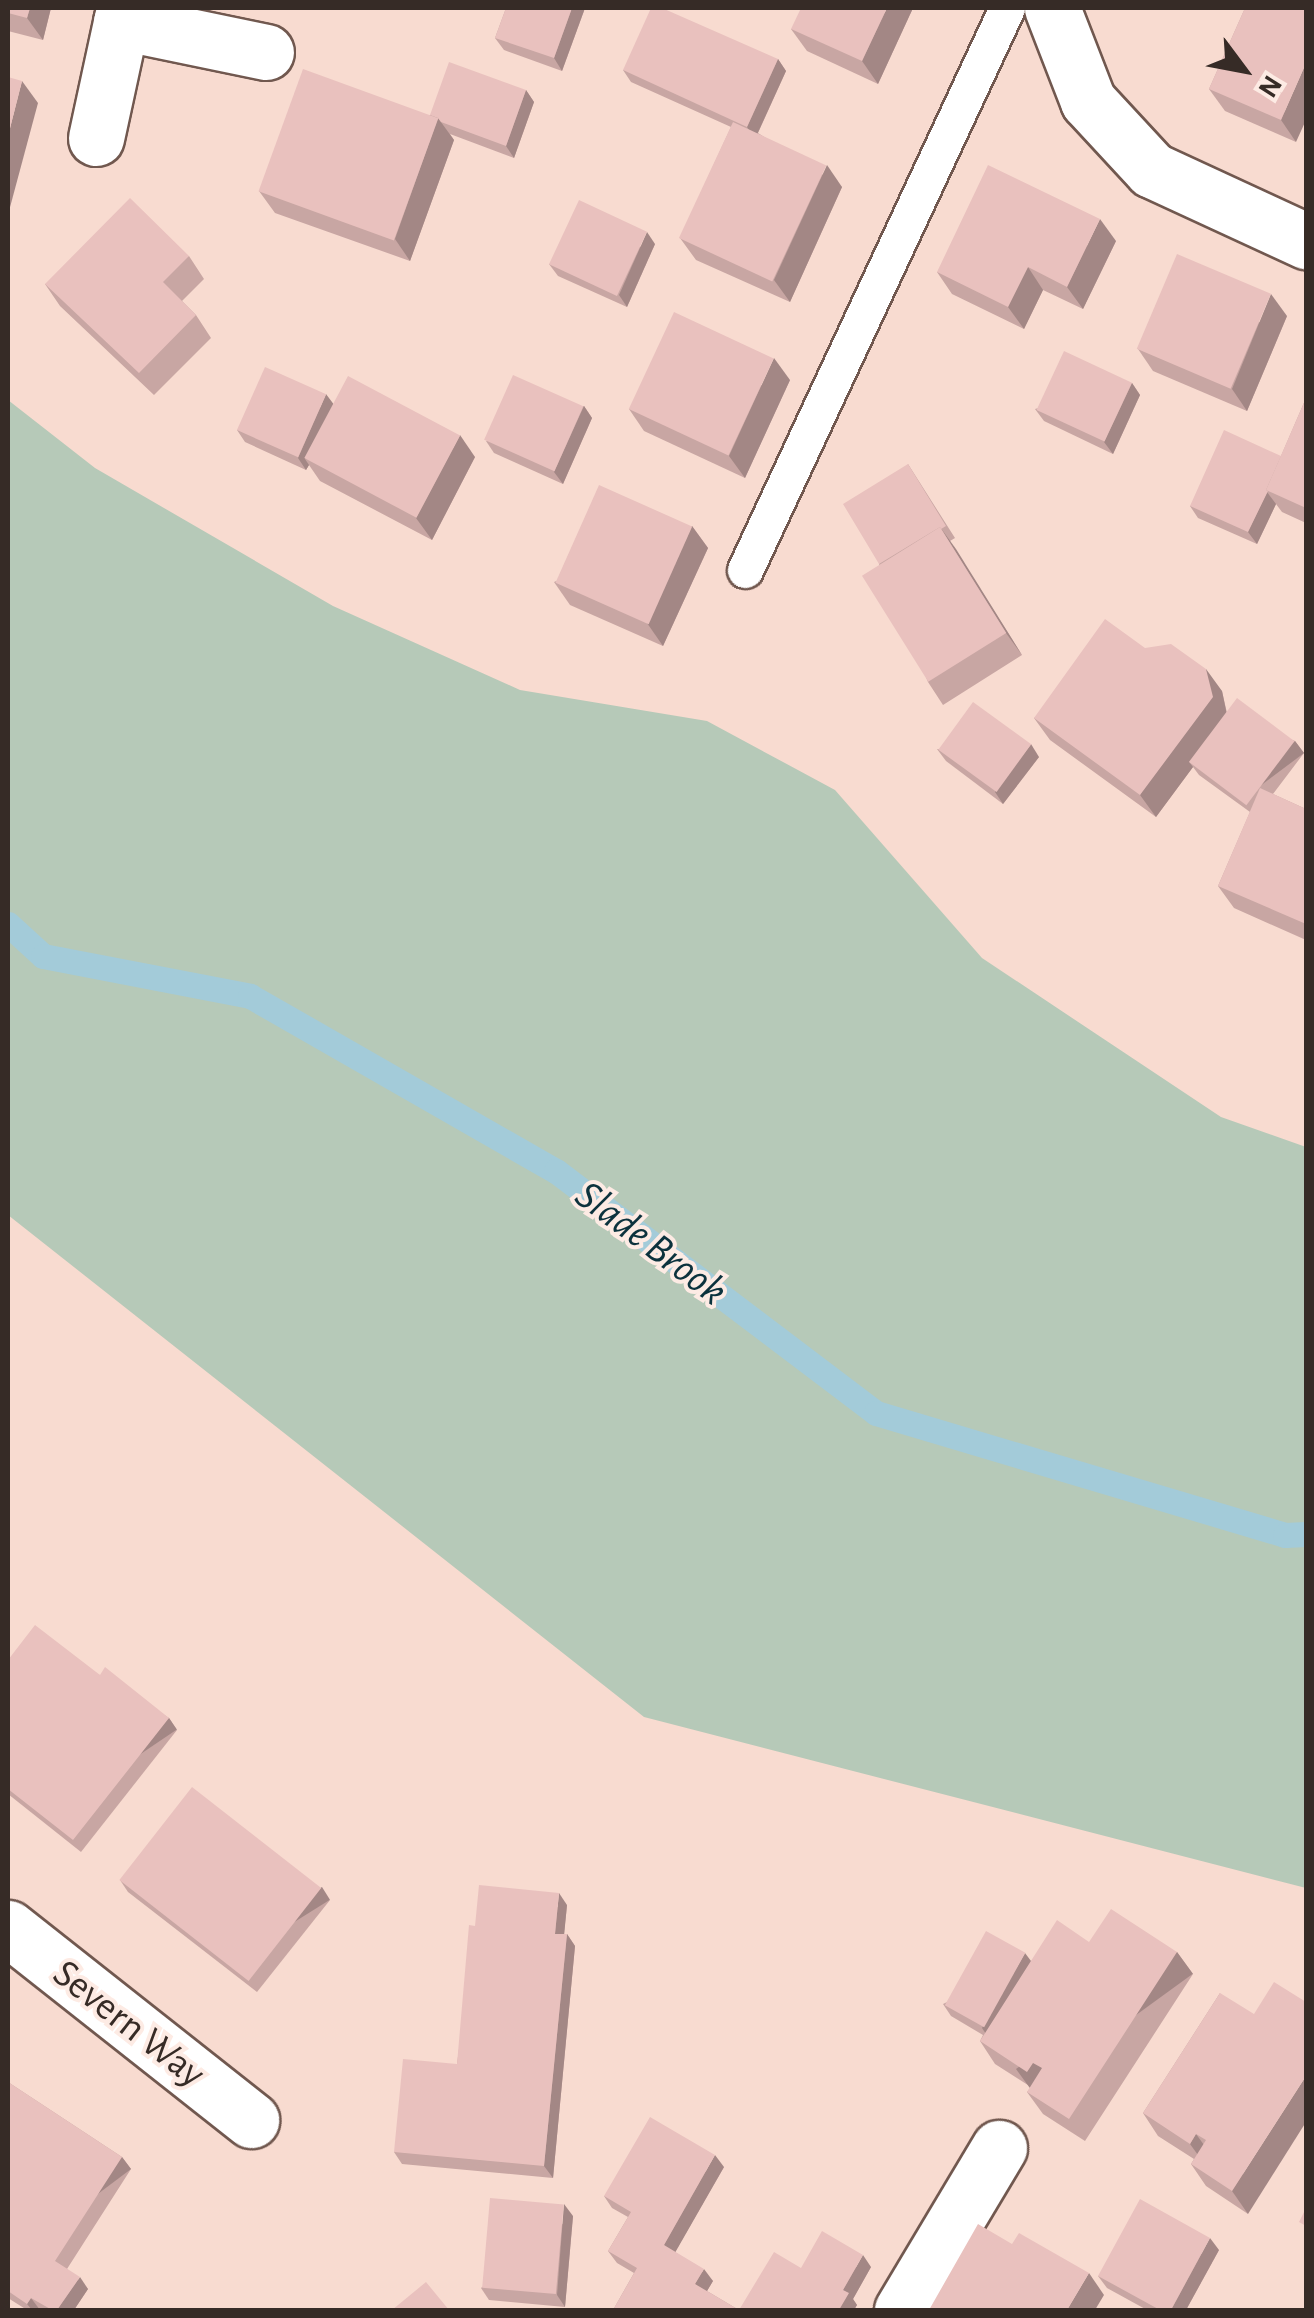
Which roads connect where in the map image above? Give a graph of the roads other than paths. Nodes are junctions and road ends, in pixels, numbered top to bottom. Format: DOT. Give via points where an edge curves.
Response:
graph roads {
  1 [pos="1007,8"];
  2 [pos="1052,8"];
  3 [pos="122,15"];
  4 [pos="266,52"];
  5 [pos="96,138"];
  6 [pos="1306,242"];
  7 [pos="745,570"];
  8 [pos="8,1928"];
  9 [pos="250,2120"];
  10 [pos="1000,2148"];
  11 [pos="902,2310"];
  1 -- 7 [label="lane"];
  2 -- 6 [label="street" via="1088,101 1152,170"];
  3 -- 4 [label="street"];
  3 -- 5 [label="street"];
  8 -- 9 [label="street, Severn Way"];
  10 -- 11 [label="street"];
}
